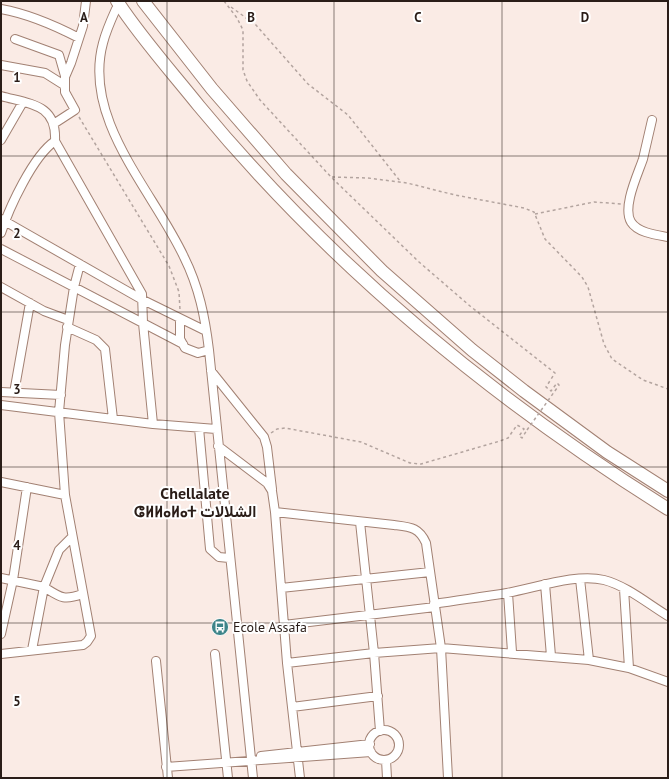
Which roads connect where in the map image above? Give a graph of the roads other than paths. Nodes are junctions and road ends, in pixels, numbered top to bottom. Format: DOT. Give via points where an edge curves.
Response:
graph roads {
  1 [pos="86,1"];
  2 [pos="143,1"];
  3 [pos="116,5"];
  4 [pos="1,9"];
  5 [pos="79,38"];
  6 [pos="15,39"];
  7 [pos="1,65"];
  8 [pos="64,81"];
  9 [pos="1,96"];
  10 [pos="23,102"];
  11 [pos="652,120"];
  12 [pos="54,124"];
  13 [pos="1,140"];
  14 [pos="55,141"];
  15 [pos="3,220"];
  16 [pos="1,233"];
  17 [pos="668,237"];
  18 [pos="1,249"];
  19 [pos="80,264"];
  20 [pos="1,287"];
  21 [pos="74,287"];
  22 [pos="141,299"];
  23 [pos="30,302"];
  24 [pos="180,320"];
  25 [pos="143,323"];
  26 [pos="68,324"];
  27 [pos="206,331"];
  28 [pos="183,344"];
  29 [pos="208,350"];
  30 [pos="211,371"];
  31 [pos="1,392"];
  32 [pos="14,393"];
  33 [pos="61,395"];
  34 [pos="1,405"];
  35 [pos="60,412"];
  36 [pos="113,419"];
  37 [pos="153,424"];
  38 [pos="199,428"];
  39 [pos="216,429"];
  40 [pos="218,446"];
  41 [pos="645,476"];
  42 [pos="1,482"];
  43 [pos="668,482"];
  44 [pos="27,488"];
  45 [pos="272,491"];
  46 [pos="668,491"];
  47 [pos="65,496"];
  48 [pos="668,509"];
  49 [pos="275,512"];
  50 [pos="360,522"];
  51 [pos="72,537"];
  52 [pos="229,558"];
  53 [pos="430,572"];
  54 [pos="1,578"];
  55 [pos="366,578"];
  56 [pos="580,579"];
  57 [pos="12,580"];
  58 [pos="545,584"];
  59 [pos="44,587"];
  60 [pos="281,588"];
  61 [pos="624,589"];
  62 [pos="508,593"];
  63 [pos="82,594"];
  64 [pos="435,605"];
  65 [pos="370,616"];
  66 [pos="668,616"];
  67 [pos="284,625"];
  68 [pos="1,634"];
  69 [pos="441,648"];
  70 [pos="32,650"];
  71 [pos="512,652"];
  72 [pos="374,653"];
  73 [pos="1,654"];
  74 [pos="216,654"];
  75 [pos="551,656"];
  76 [pos="589,660"];
  77 [pos="156,661"];
  78 [pos="287,663"];
  79 [pos="629,668"];
  80 [pos="668,682"];
  81 [pos="378,696"];
  82 [pos="292,707"];
  83 [pos="380,731"];
  84 [pos="370,748"];
  85 [pos="298,755"];
  86 [pos="249,760"];
  87 [pos="386,760"];
  88 [pos="227,762"];
  89 [pos="166,767"];
  90 [pos="168,778"];
  91 [pos="228,778"];
  92 [pos="253,778"];
  93 [pos="300,778"];
  94 [pos="387,778"];
  95 [pos="448,778"];
  1 -- 5 [label="street"];
  2 -- 41 [label="highway" via="212,89 286,174 349,240 472,350 524,392"];
  3 -- 27 [label="street" via="102,44 100,76 104,106 113,133 194,277 202,303"];
  3 -- 48 [label="highway" via="217,129 269,186 377,292 489,386 561,438"];
  4 -- 5 [label="street" via="48,22"];
  5 -- 8 [label="street"];
  6 -- 8 [label="street" via="60,55"];
  7 -- 8 [label="street" via="45,73"];
  8 -- 12 [label="street" via="68,98 75,110"];
  9 -- 10 [label="street"];
  10 -- 12 [label="street" via="47,111"];
  10 -- 13 [label="street"];
  11 -- 17 [label="street" via="629,206 630,219 635,226 647,232"];
  12 -- 14 [label="street"];
  14 -- 15 [label="street" via="44,151 26,178"];
  14 -- 22 [label="street" via="140,289"];
  15 -- 16 [label="street"];
  15 -- 19 [label="street"];
  18 -- 21 [label="street"];
  19 -- 21 [label="street"];
  19 -- 22 [label="street"];
  20 -- 23 [label="street"];
  21 -- 25 [label="street"];
  21 -- 26 [label="street"];
  22 -- 24 [label="street"];
  22 -- 25 [label="street"];
  23 -- 26 [label="street"];
  23 -- 32 [label="street"];
  24 -- 27 [label="street"];
  24 -- 28 [label="street" via="180,339"];
  25 -- 28 [label="street"];
  25 -- 37 [label="street"];
  26 -- 33 [label="street"];
  26 -- 36 [label="street" via="96,340 105,349"];
  27 -- 29 [label="street"];
  28 -- 29 [label="street" via="191,352"];
  29 -- 30 [label="street"];
  30 -- 39 [label="street"];
  30 -- 45 [label="street" via="264,437"];
  31 -- 32 [label="street"];
  32 -- 33 [label="street"];
  33 -- 35 [label="street"];
  34 -- 35 [label="street"];
  35 -- 36 [label="street"];
  35 -- 47 [label="street"];
  36 -- 37 [label="street"];
  37 -- 38 [label="street"];
  38 -- 39 [label="street"];
  38 -- 52 [label="street" via="210,549 219,557"];
  39 -- 40 [label="street"];
  40 -- 45 [label="street" via="263,479"];
  40 -- 52 [label="street"];
  41 -- 43 [label="highway" via="659,477"];
  41 -- 46 [label="highway"];
  42 -- 44 [label="street"];
  44 -- 47 [label="street"];
  44 -- 57 [label="street"];
  45 -- 49 [label="street"];
  47 -- 51 [label="street"];
  49 -- 50 [label="street"];
  49 -- 60 [label="street"];
  50 -- 53 [label="street" via="417,530 426,542"];
  50 -- 55 [label="street"];
  51 -- 59 [label="street" via="61,546"];
  51 -- 63 [label="street"];
  52 -- 86 [label="street"];
  53 -- 55 [label="street"];
  53 -- 64 [label="street"];
  54 -- 57 [label="street"];
  55 -- 60 [label="street"];
  55 -- 65 [label="street"];
  56 -- 58 [label="street"];
  56 -- 61 [label="street" via="603,580"];
  56 -- 76 [label="street"];
  57 -- 59 [label="street"];
  57 -- 68 [label="street"];
  58 -- 62 [label="street"];
  58 -- 75 [label="street"];
  59 -- 63 [label="street" via="62,598"];
  59 -- 70 [label="street"];
  60 -- 67 [label="street"];
  61 -- 66 [label="street"];
  61 -- 79 [label="street"];
  62 -- 64 [label="street"];
  62 -- 71 [label="street"];
  63 -- 70 [label="street" via="91,633 88,642"];
  64 -- 65 [label="street"];
  64 -- 69 [label="street"];
  65 -- 67 [label="street"];
  65 -- 72 [label="street"];
  67 -- 78 [label="street"];
  69 -- 71 [label="street"];
  69 -- 72 [label="street"];
  69 -- 95 [label="street"];
  70 -- 73 [label="street"];
  71 -- 75 [label="street"];
  72 -- 78 [label="street"];
  72 -- 81 [label="street"];
  74 -- 88 [label="street"];
  75 -- 76 [label="street"];
  76 -- 79 [label="street"];
  77 -- 89 [label="street"];
  78 -- 82 [label="street"];
  79 -- 80 [label="street"];
  81 -- 82 [label="street"];
  81 -- 83 [label="street"];
  82 -- 85 [label="street"];
  83 -- 84 [label="street" via="374,734"];
  83 -- 87 [label="street" via="395,734 400,744 396,754"];
  84 -- 85 [label="street"];
  84 -- 87 [label="street" via="378,759"];
  85 -- 86 [label="street"];
  85 -- 93 [label="street"];
  86 -- 88 [label="street"];
  86 -- 92 [label="street"];
  87 -- 94 [label="street"];
  88 -- 89 [label="street"];
  88 -- 91 [label="street"];
  89 -- 90 [label="street"];
}
